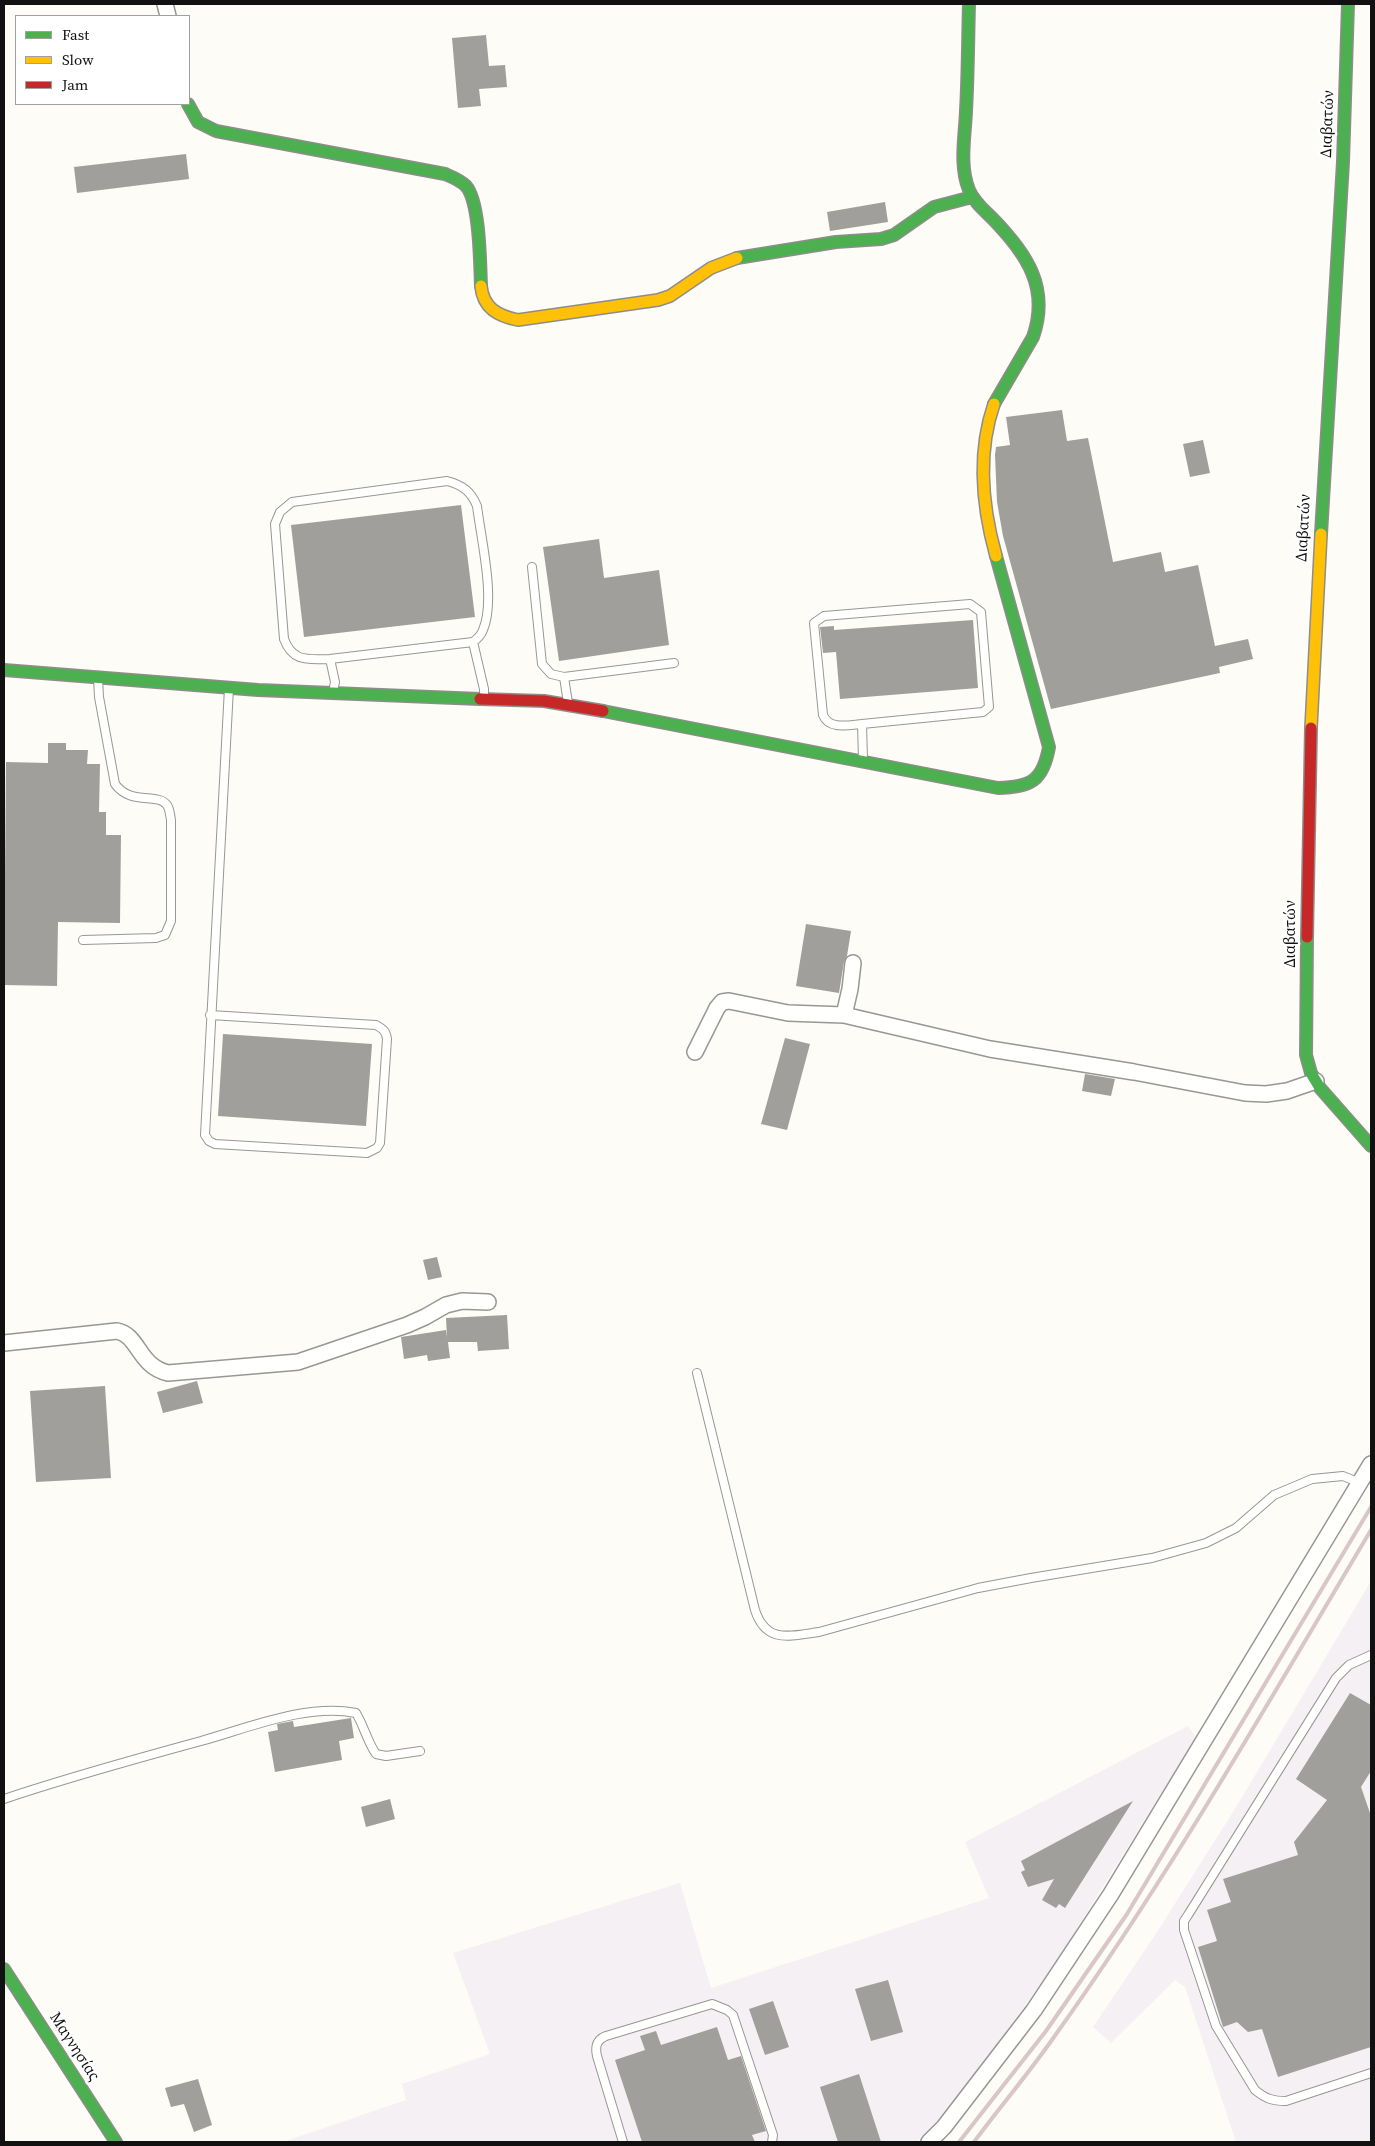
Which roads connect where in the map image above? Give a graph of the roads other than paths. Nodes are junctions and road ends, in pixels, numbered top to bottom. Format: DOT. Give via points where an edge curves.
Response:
graph roads {
  1 [pos="969,4"];
  2 [pos="1348,4"];
  3 [pos="188,105"];
  4 [pos="972,197"];
  5 [pos="532,567"];
  6 [pos="473,642"];
  7 [pos="330,659"];
  8 [pos="674,663"];
  9 [pos="4,670"];
  10 [pos="564,677"];
  11 [pos="98,678"];
  12 [pos="229,688"];
  13 [pos="333,694"];
  14 [pos="484,699"];
  15 [pos="568,705"];
  16 [pos="862,724"];
  17 [pos="862,762"];
  18 [pos="83,940"];
  19 [pos="853,963"];
  20 [pos="210,1015"];
  21 [pos="844,1015"];
  22 [pos="695,1052"];
  23 [pos="1316,1081"];
  24 [pos="1371,1146"];
  25 [pos="488,1302"];
  26 [pos="4,1343"];
  27 [pos="697,1373"];
  28 [pos="1371,1464"];
  29 [pos="1360,1483"];
  30 [pos="1371,1655"];
  31 [pos="420,1751"];
  32 [pos="4,1799"];
  33 [pos="4,1970"];
  34 [pos="1371,2073"];
  35 [pos="116,2142"];
  36 [pos="623,2142"];
  37 [pos="772,2142"];
  38 [pos="929,2142"];
  1 -- 4 [label="street" via="962,144"];
  2 -- 23 [label="street, Διαβατών" via="1342,172 1312,679 1306,1055"];
  3 -- 4 [label="street" via="196,121 216,131 445,174 458,180 466,186 476,214 482,298 496,313 518,320 658,300 676,292 710,268 739,256 881,239 894,235 934,207"];
  4 -- 17 [label="street" via="1028,260 1038,298 1039,314 1032,338 994,404 984,437 984,476 991,539 1049,747 1047,765 1031,784 998,788"];
  5 -- 10 [label="lane" via="542,664 551,674"];
  6 -- 7 [label="lane"];
  6 -- 7 [label="lane" via="483,631 488,594 477,506 466,488 447,481 292,502 280,512 275,524 284,639 299,658"];
  6 -- 14 [label="lane"];
  7 -- 13 [label="lane" via="335,682"];
  8 -- 10 [label="lane"];
  9 -- 11 [label="street"];
  10 -- 15 [label="lane"];
  11 -- 12 [label="street"];
  11 -- 18 [label="lane" via="115,784 130,797 162,801 168,807 171,820 171,921 164,934 156,938"];
  12 -- 13 [label="street"];
  12 -- 20 [label="lane"];
  13 -- 14 [label="street"];
  14 -- 15 [label="street"];
  15 -- 17 [label="street" via="638,716"];
  16 -- 16 [label="lane" via="832,725 825,720 813,628 816,620 824,616 965,604 973,605 981,612 989,707 983,712"];
  16 -- 17 [label="lane"];
  19 -- 21 [label="street"];
  20 -- 20 [label="lane" via="204,1126 209,1141 215,1144 367,1153 377,1148 380,1143 387,1039 383,1028"];
  21 -- 22 [label="street" via="788,1013 742,1002 722,1002"];
  21 -- 23 [label="street" via="990,1049 1245,1093 1288,1091"];
  23 -- 24 [label="street"];
  25 -- 26 [label="street" via="462,1301 446,1305 407,1325 312,1358 278,1365 168,1373 146,1362 131,1338 125,1332 117,1331"];
  27 -- 29 [label="lane" via="757,1616 766,1631 778,1635 818,1632 987,1587 1152,1558 1206,1543 1236,1528 1274,1495 1312,1479 1343,1476"];
  28 -- 29 [label="street"];
  29 -- 38 [label="street" via="1111,1894 1034,2010"];
  30 -- 34 [label="lane" via="1348,1665 1336,1678 1188,1915 1184,1930 1216,2026 1255,2090 1263,2097 1286,2101"];
  31 -- 32 [label="lane" via="386,1756 376,1754 356,1713 320,1710"];
  33 -- 35 [label="street, Μαγνησίας"];
  36 -- 37 [label="lane" via="596,2043 600,2038 712,2004 733,2016 773,2135"];
}
